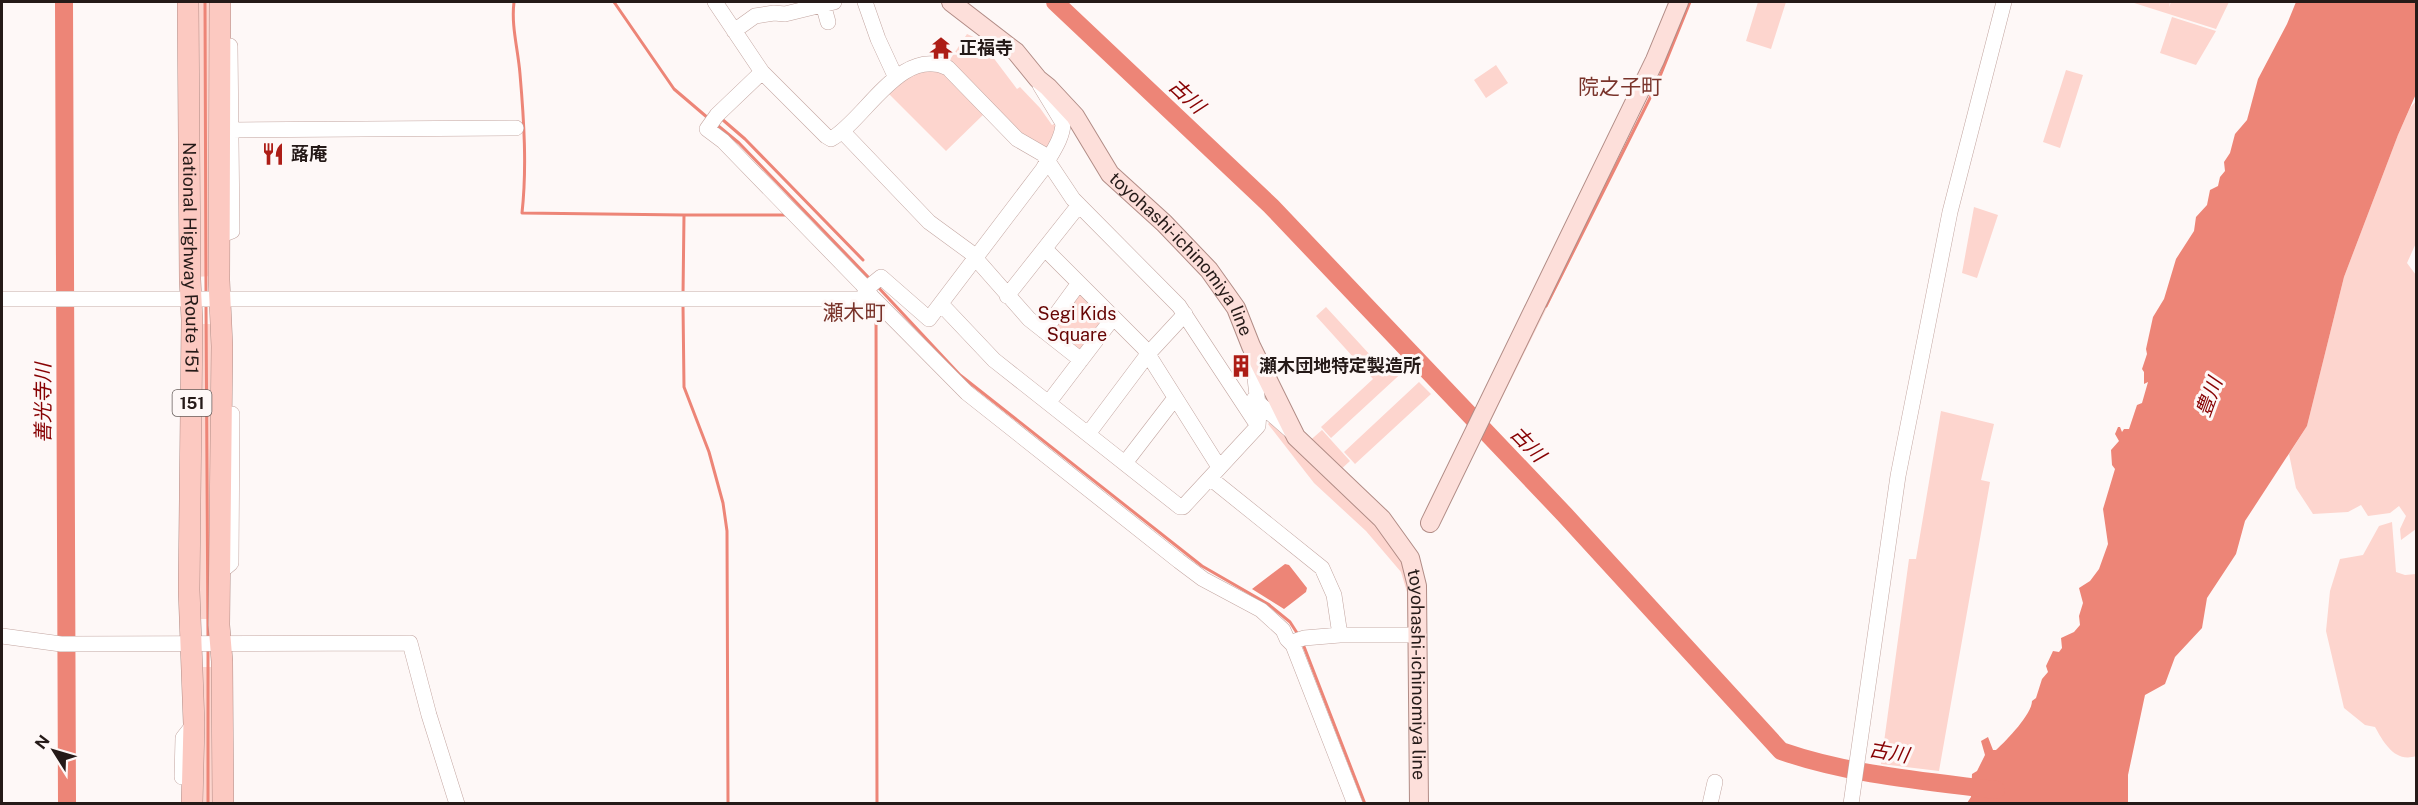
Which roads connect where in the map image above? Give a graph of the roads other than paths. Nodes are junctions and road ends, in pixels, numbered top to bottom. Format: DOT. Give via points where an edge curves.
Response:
graph roads {
  1 [pos="180,2"];
  2 [pos="188,2"];
  3 [pos="220,2"];
  4 [pos="230,2"];
  5 [pos="715,2"];
  6 [pos="865,2"];
  7 [pos="951,2"];
  8 [pos="1679,2"];
  9 [pos="2004,2"];
  10 [pos="828,3"];
  11 [pos="778,8"];
  12 [pos="828,22"];
  13 [pos="734,31"];
  14 [pos="762,72"];
  15 [pos="896,78"];
  16 [pos="1038,79"];
  17 [pos="516,128"];
  18 [pos="231,130"];
  19 [pos="842,131"];
  20 [pos="1048,160"];
  21 [pos="1079,205"];
  22 [pos="219,236"];
  23 [pos="1045,249"];
  24 [pos="190,254"];
  25 [pos="975,258"];
  26 [pos="1079,283"];
  27 [pos="873,292"];
  28 [pos="1007,296"];
  29 [pos="2,299"];
  30 [pos="219,299"];
  31 [pos="191,300"];
  32 [pos="940,304"];
  33 [pos="1185,314"];
  34 [pos="1113,318"];
  35 [pos="1044,331"];
  36 [pos="1251,346"];
  37 [pos="1148,354"];
  38 [pos="1082,360"];
  39 [pos="1224,375"];
  40 [pos="1175,398"];
  41 [pos="1256,401"];
  42 [pos="1049,402"];
  43 [pos="1258,426"];
  44 [pos="1088,434"];
  45 [pos="1296,437"];
  46 [pos="1125,463"];
  47 [pos="1215,473"];
  48 [pos="1430,523"];
  49 [pos="1340,635"];
  50 [pos="1419,635"];
  51 [pos="2,636"];
  52 [pos="1297,640"];
  53 [pos="192,643"];
  54 [pos="221,643"];
  55 [pos="223,688"];
  56 [pos="194,724"];
  57 [pos="1715,783"];
  58 [pos="182,804"];
  59 [pos="192,804"];
  60 [pos="223,804"];
  61 [pos="232,804"];
  62 [pos="457,804"];
  63 [pos="1355,804"];
  64 [pos="1419,804"];
  65 [pos="1710,804"];
  66 [pos="1851,804"];
  1 -- 24 [label="street" via="181,250"];
  2 -- 24 [label="highway, National Highway Route 151 / 151"];
  3 -- 22 [label="highway, National Highway Route 151 / 151"];
  4 -- 18 [label="street"];
  5 -- 13 [label="street"];
  6 -- 15 [label="street"];
  7 -- 16 [label="main road, toyohashi-ichinomiya line" via="1016,52"];
  8 -- 48 [label="main road" via="1647,79"];
  9 -- 66 [label="street" via="1950,212 1898,476"];
  10 -- 11 [label="street"];
  10 -- 12 [label="street"];
  11 -- 13 [label="street" via="755,16"];
  13 -- 14 [label="street"];
  14 -- 19 [label="street" via="828,138"];
  14 -- 27 [label="street" via="707,129 796,208"];
  15 -- 19 [label="street"];
  15 -- 20 [label="street" via="924,63 948,68 1017,140"];
  16 -- 20 [label="street" via="1063,129"];
  16 -- 36 [label="main road, toyohashi-ichinomiya line" via="1075,117 1110,174 1209,270 1236,308"];
  17 -- 18 [label="street"];
  18 -- 22 [label="street" via="232,231"];
  19 -- 25 [label="street" via="929,222"];
  20 -- 21 [label="street"];
  20 -- 25 [label="street"];
  21 -- 23 [label="street"];
  21 -- 33 [label="street"];
  22 -- 30 [label="highway, National Highway Route 151 / 151"];
  23 -- 26 [label="street"];
  23 -- 28 [label="street"];
  24 -- 31 [label="highway, National Highway Route 151 / 151"];
  25 -- 28 [label="street"];
  25 -- 32 [label="street"];
  26 -- 34 [label="street"];
  26 -- 35 [label="street"];
  27 -- 30 [label="street" via="859,299"];
  27 -- 32 [label="street" via="879,277 883,277 927,322"];
  27 -- 52 [label="street" via="967,393 1203,579 1261,610"];
  28 -- 35 [label="street"];
  29 -- 31 [label="street"];
  30 -- 31 [label="street"];
  30 -- 54 [label="highway, National Highway Route 151 / 151"];
  31 -- 53 [label="highway, National Highway Route 151 / 151"];
  32 -- 42 [label="street" via="994,360"];
  33 -- 37 [label="street"];
  33 -- 39 [label="street"];
  34 -- 37 [label="street"];
  34 -- 38 [label="street"];
  35 -- 38 [label="street"];
  36 -- 41 [label="street"];
  36 -- 45 [label="main road, toyohashi-ichinomiya line"];
  37 -- 40 [label="street"];
  37 -- 44 [label="street"];
  38 -- 42 [label="street"];
  39 -- 41 [label="street"];
  39 -- 43 [label="street"];
  40 -- 46 [label="street"];
  40 -- 47 [label="street"];
  41 -- 43 [label="street"];
  41 -- 45 [label="street"];
  42 -- 44 [label="street"];
  43 -- 47 [label="street"];
  44 -- 46 [label="street"];
  45 -- 50 [label="main road, toyohashi-ichinomiya line" via="1382,519 1410,558 1417,586"];
  46 -- 47 [label="street" via="1180,507"];
  47 -- 49 [label="street" via="1322,568 1334,595"];
  49 -- 50 [label="street"];
  49 -- 52 [label="street"];
  50 -- 64 [label="main road, toyohashi-ichinomiya line"];
  51 -- 53 [label="street" via="66,644"];
  52 -- 63 [label="street"];
  53 -- 54 [label="street"];
  53 -- 56 [label="highway, National Highway Route 151 / 151"];
  54 -- 55 [label="highway, National Highway Route 151 / 151"];
  54 -- 62 [label="street" via="410,643"];
  55 -- 60 [label="highway, National Highway Route 151 / 151"];
  55 -- 61 [label="street" via="233,695"];
  56 -- 58 [label="street" via="183,738"];
  56 -- 59 [label="highway, National Highway Route 151 / 151"];
  57 -- 65 [label="street"];
}
